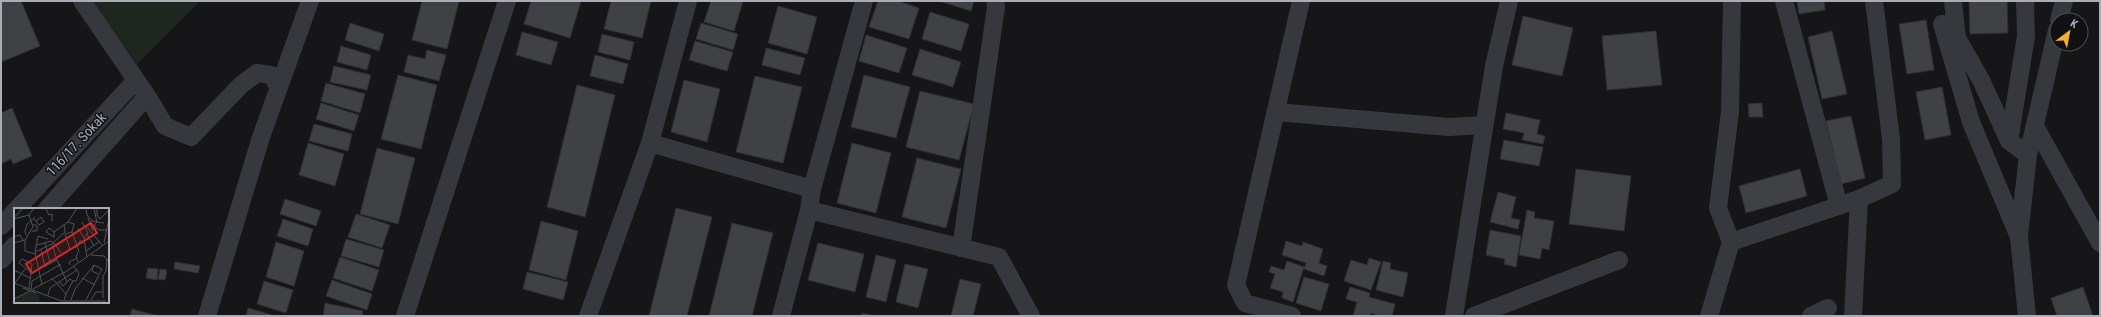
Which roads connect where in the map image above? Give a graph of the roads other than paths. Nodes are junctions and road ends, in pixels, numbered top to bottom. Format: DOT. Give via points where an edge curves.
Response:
graph roads {
  1 [pos="82,1"];
  2 [pos="310,1"];
  3 [pos="507,1"];
  4 [pos="688,1"];
  5 [pos="864,1"];
  6 [pos="995,1"];
  7 [pos="1301,1"];
  8 [pos="1509,1"];
  9 [pos="1732,1"];
  10 [pos="1784,1"];
  11 [pos="1874,1"];
  12 [pos="1953,1"];
  13 [pos="2025,1"];
  14 [pos="2064,1"];
  15 [pos="2061,12"];
  16 [pos="1942,24"];
  17 [pos="2052,52"];
  18 [pos="136,80"];
  19 [pos="279,87"];
  20 [pos="147,96"];
  21 [pos="1276,112"];
  22 [pos="1484,125"];
  23 [pos="2035,126"];
  24 [pos="2009,141"];
  25 [pos="650,143"];
  26 [pos="2028,154"];
  27 [pos="812,189"];
  28 [pos="1859,199"];
  29 [pos="1839,206"];
  30 [pos="18,208"];
  31 [pos="48,208"];
  32 [pos="809,210"];
  33 [pos="14,212"];
  34 [pos="1,226"];
  35 [pos="2019,238"];
  36 [pos="1731,242"];
  37 [pos="2100,243"];
  38 [pos="14,245"];
  39 [pos="961,248"];
  40 [pos="1,260"];
  41 [pos="1619,260"];
  42 [pos="1828,308"];
  43 [pos="207,316"];
  44 [pos="404,316"];
  45 [pos="588,316"];
  46 [pos="781,316"];
  47 [pos="1031,316"];
  48 [pos="1292,316"];
  49 [pos="1454,316"];
  50 [pos="1474,316"];
  51 [pos="1709,316"];
  52 [pos="1811,316"];
  53 [pos="1853,316"];
  54 [pos="2026,316"];
  1 -- 18 [label="street"];
  2 -- 19 [label="street"];
  3 -- 44 [label="street"];
  4 -- 25 [label="street"];
  5 -- 27 [label="street"];
  6 -- 39 [label="street"];
  7 -- 21 [label="street"];
  8 -- 22 [label="street"];
  9 -- 36 [label="street" via="1730,112 1718,208"];
  10 -- 29 [label="street"];
  11 -- 28 [label="street" via="1891,139 1892,184"];
  12 -- 24 [label="street" via="1956,38 1980,80"];
  13 -- 24 [label="street" via="2026,36"];
  14 -- 15 [label="street"];
  16 -- 35 [label="street" via="1971,122"];
  17 -- 23 [label="street"];
  18 -- 20 [label="street"];
  18 -- 30 [label="street, 116/17. Sokak"];
  19 -- 20 [label="street" via="271,75 257,73 241,85 191,137 165,126"];
  19 -- 43 [label="street" via="261,137"];
  20 -- 31 [label="street, 116/17. Sokak"];
  21 -- 22 [label="street" via="1449,127"];
  21 -- 48 [label="street" via="1236,285 1245,303"];
  22 -- 49 [label="street"];
  23 -- 26 [label="street"];
  23 -- 37 [label="street"];
  24 -- 26 [label="street"];
  25 -- 27 [label="street"];
  25 -- 45 [label="street"];
  26 -- 35 [label="street"];
  27 -- 32 [label="street"];
  28 -- 29 [label="street"];
  28 -- 53 [label="street"];
  29 -- 36 [label="street"];
  32 -- 39 [label="street"];
  32 -- 46 [label="street"];
  33 -- 34 [label="street, 116/17. Sokak"];
  35 -- 54 [label="street"];
  36 -- 51 [label="street"];
  38 -- 40 [label="street"];
  39 -- 47 [label="street" via="999,257"];
  41 -- 50 [label="street"];
  42 -- 52 [label="street"];
}
